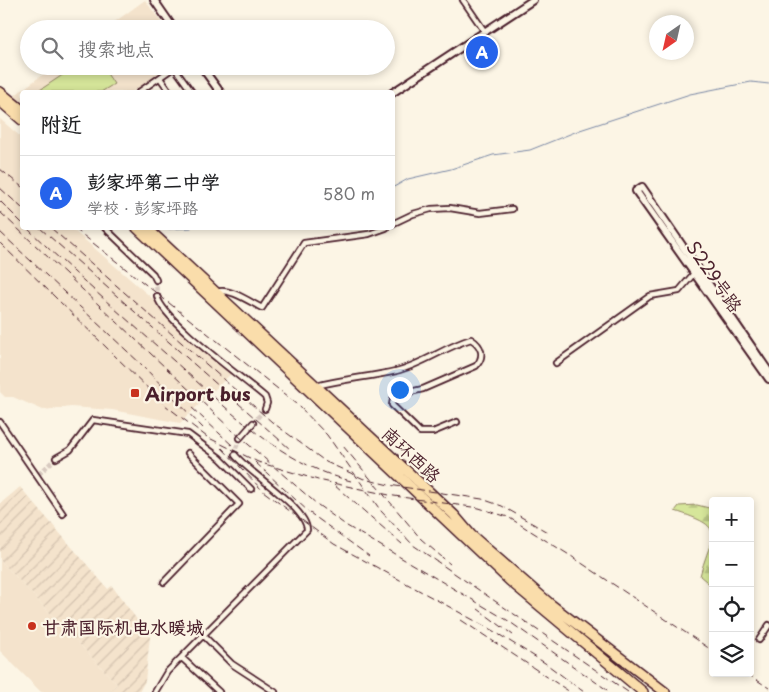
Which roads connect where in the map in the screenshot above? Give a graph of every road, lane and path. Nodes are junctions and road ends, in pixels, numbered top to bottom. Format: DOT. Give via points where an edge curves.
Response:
graph roads {
  1 [pos="154,0"];
  2 [pos="463,0"];
  3 [pos="533,0"];
  4 [pos="168,20"];
  5 [pos="485,32"];
  6 [pos="164,75"];
  7 [pos="180,75"];
  8 [pos="208,75"];
  9 [pos="160,78"];
  10 [pos="145,88"];
  11 [pos="142,90"];
  12 [pos="169,90"];
  13 [pos="191,90"];
  14 [pos="219,90"];
  15 [pos="395,91"];
  16 [pos="0,92"];
  17 [pos="0,101"];
  18 [pos="20,108"];
  19 [pos="20,118"];
  20 [pos="639,189"];
  21 [pos="512,209"];
  22 [pos="395,222"];
  23 [pos="107,230"];
  24 [pos="139,230"];
  25 [pos="149,230"];
  26 [pos="380,230"];
  27 [pos="696,271"];
  28 [pos="156,280"];
  29 [pos="216,293"];
  30 [pos="157,296"];
  31 [pos="556,363"];
  32 [pos="769,372"];
  33 [pos="769,379"];
  34 [pos="315,386"];
  35 [pos="264,409"];
  36 [pos="0,422"];
  37 [pos="457,422"];
  38 [pos="253,423"];
  39 [pos="240,438"];
  40 [pos="188,453"];
  41 [pos="236,455"];
  42 [pos="56,458"];
  43 [pos="251,489"];
  44 [pos="63,514"];
  45 [pos="164,582"];
  46 [pos="769,625"];
  47 [pos="204,636"];
  48 [pos="759,640"];
  49 [pos="182,658"];
  50 [pos="211,686"];
  51 [pos="155,692"];
  52 [pos="208,692"];
  53 [pos="218,692"];
  54 [pos="275,692"];
  55 [pos="643,692"];
  56 [pos="665,692"];
  1 -- 4 [label="street"];
  2 -- 5 [label="street"];
  3 -- 5 [label="street"];
  5 -- 15 [label="street"];
  6 -- 9 [label="street"];
  7 -- 13 [label="street"];
  8 -- 14 [label="street"];
  9 -- 10 [label="street"];
  9 -- 12 [label="street"];
  10 -- 11 [label="street"];
  16 -- 18 [label="highway"];
  17 -- 19 [label="highway"];
  20 -- 27 [label="street, S229号路"];
  21 -- 22 [label="street" via="480,213 450,208 431,209"];
  23 -- 28 [label="street"];
  24 -- 55 [label="highway, 南环西路" via="510,581"];
  25 -- 29 [label="highway, 南环西路"];
  26 -- 29 [label="street" via="304,243 262,308 224,291"];
  27 -- 31 [label="street" via="680,291 650,296"];
  27 -- 32 [label="street, S229号路"];
  27 -- 33 [label="street, S229号路"];
  29 -- 34 [label="highway, 南环西路"];
  30 -- 35 [label="street" via="159,305 176,323 265,397"];
  34 -- 37 [label="street" via="397,370 471,339 480,347 482,355 476,366 393,399 392,405 420,432 433,432"];
  34 -- 56 [label="highway, 南环西路" via="478,541 550,603"];
  36 -- 44 [label="street"];
  38 -- 39 [label="street"];
  40 -- 45 [label="street" via="239,504"];
  41 -- 47 [label="street" via="297,511 307,524 307,530"];
  42 -- 43 [label="street" via="70,450 93,420 188,434 220,458"];
  46 -- 48 [label="street"];
  47 -- 49 [label="street"];
  47 -- 54 [label="street" via="232,664"];
  49 -- 50 [label="street"];
  49 -- 51 [label="street" via="161,678"];
  50 -- 52 [label="street"];
  50 -- 53 [label="street"];
}
